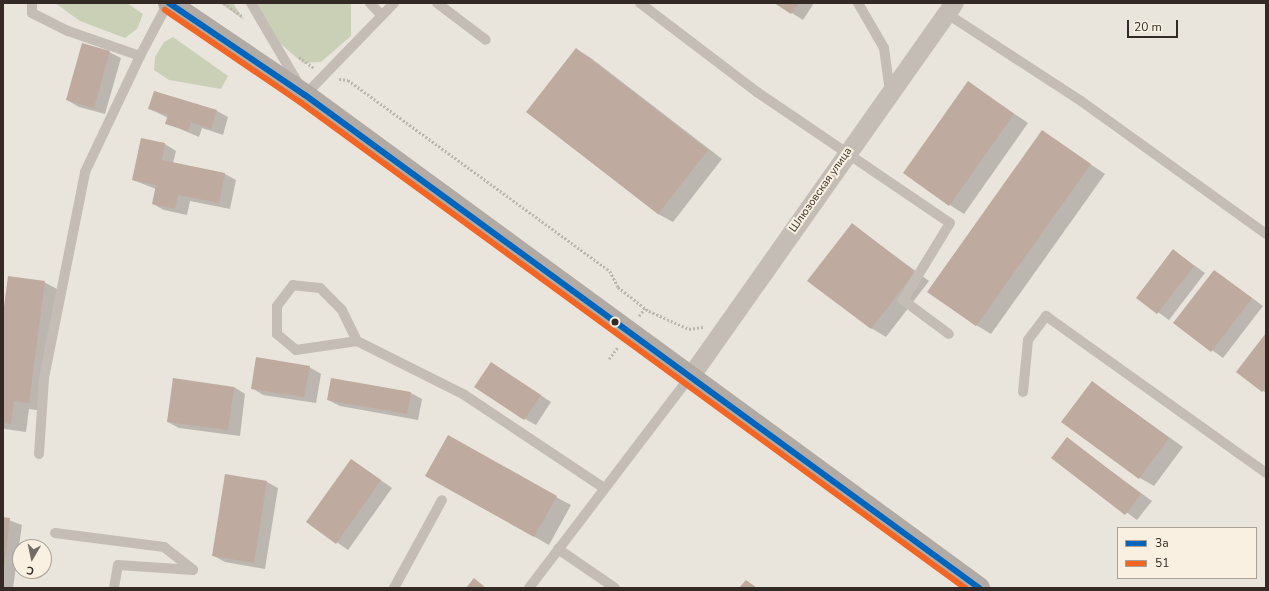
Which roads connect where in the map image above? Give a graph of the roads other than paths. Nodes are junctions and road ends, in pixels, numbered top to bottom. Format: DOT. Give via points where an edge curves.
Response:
graph roads {
  1 [pos="32,3"];
  2 [pos="169,3"];
  3 [pos="251,3"];
  4 [pos="370,3"];
  5 [pos="394,3"];
  6 [pos="437,3"];
  7 [pos="640,3"];
  8 [pos="858,3"];
  9 [pos="950,8"];
  10 [pos="381,15"];
  11 [pos="486,40"];
  12 [pos="140,56"];
  13 [pos="890,92"];
  14 [pos="306,95"];
  15 [pos="846,152"];
  16 [pos="1266,234"];
  17 [pos="949,334"];
  18 [pos="357,341"];
  19 [pos="689,378"];
  20 [pos="1022,392"];
  21 [pos="39,454"];
  22 [pos="1266,473"];
  23 [pos="604,488"];
  24 [pos="442,500"];
  25 [pos="55,533"];
  26 [pos="558,549"];
  27 [pos="114,588"];
  28 [pos="394,588"];
  29 [pos="529,588"];
  30 [pos="615,588"];
  31 [pos="979,588"];
  1 -- 12 [label="lane" via="32,13 68,31"];
  2 -- 12 [label="lane"];
  2 -- 14 [label="main road"];
  3 -- 14 [label="lane"];
  4 -- 10 [label="lane"];
  5 -- 10 [label="lane"];
  6 -- 11 [label="lane"];
  7 -- 15 [label="lane" via="757,92"];
  8 -- 13 [label="lane" via="884,48"];
  9 -- 13 [label="street, Шлюзовская улица"];
  9 -- 16 [label="lane"];
  10 -- 14 [label="lane"];
  12 -- 21 [label="lane" via="85,172 44,378"];
  13 -- 15 [label="street, Шлюзовская улица"];
  14 -- 19 [label="main road"];
  15 -- 17 [label="lane" via="950,223 904,300"];
  15 -- 19 [label="street, Шлюзовская улица"];
  18 -- 18 [label="lane" via="342,310 320,288 293,285 277,306 277,334 296,350"];
  18 -- 23 [label="lane" via="462,394"];
  19 -- 23 [label="lane"];
  19 -- 31 [label="main road"];
  20 -- 22 [label="lane" via="1028,340 1046,316"];
  23 -- 26 [label="lane"];
  24 -- 28 [label="lane"];
  25 -- 27 [label="lane" via="164,547 193,570 118,565"];
  26 -- 29 [label="lane"];
  26 -- 30 [label="lane"];
}
